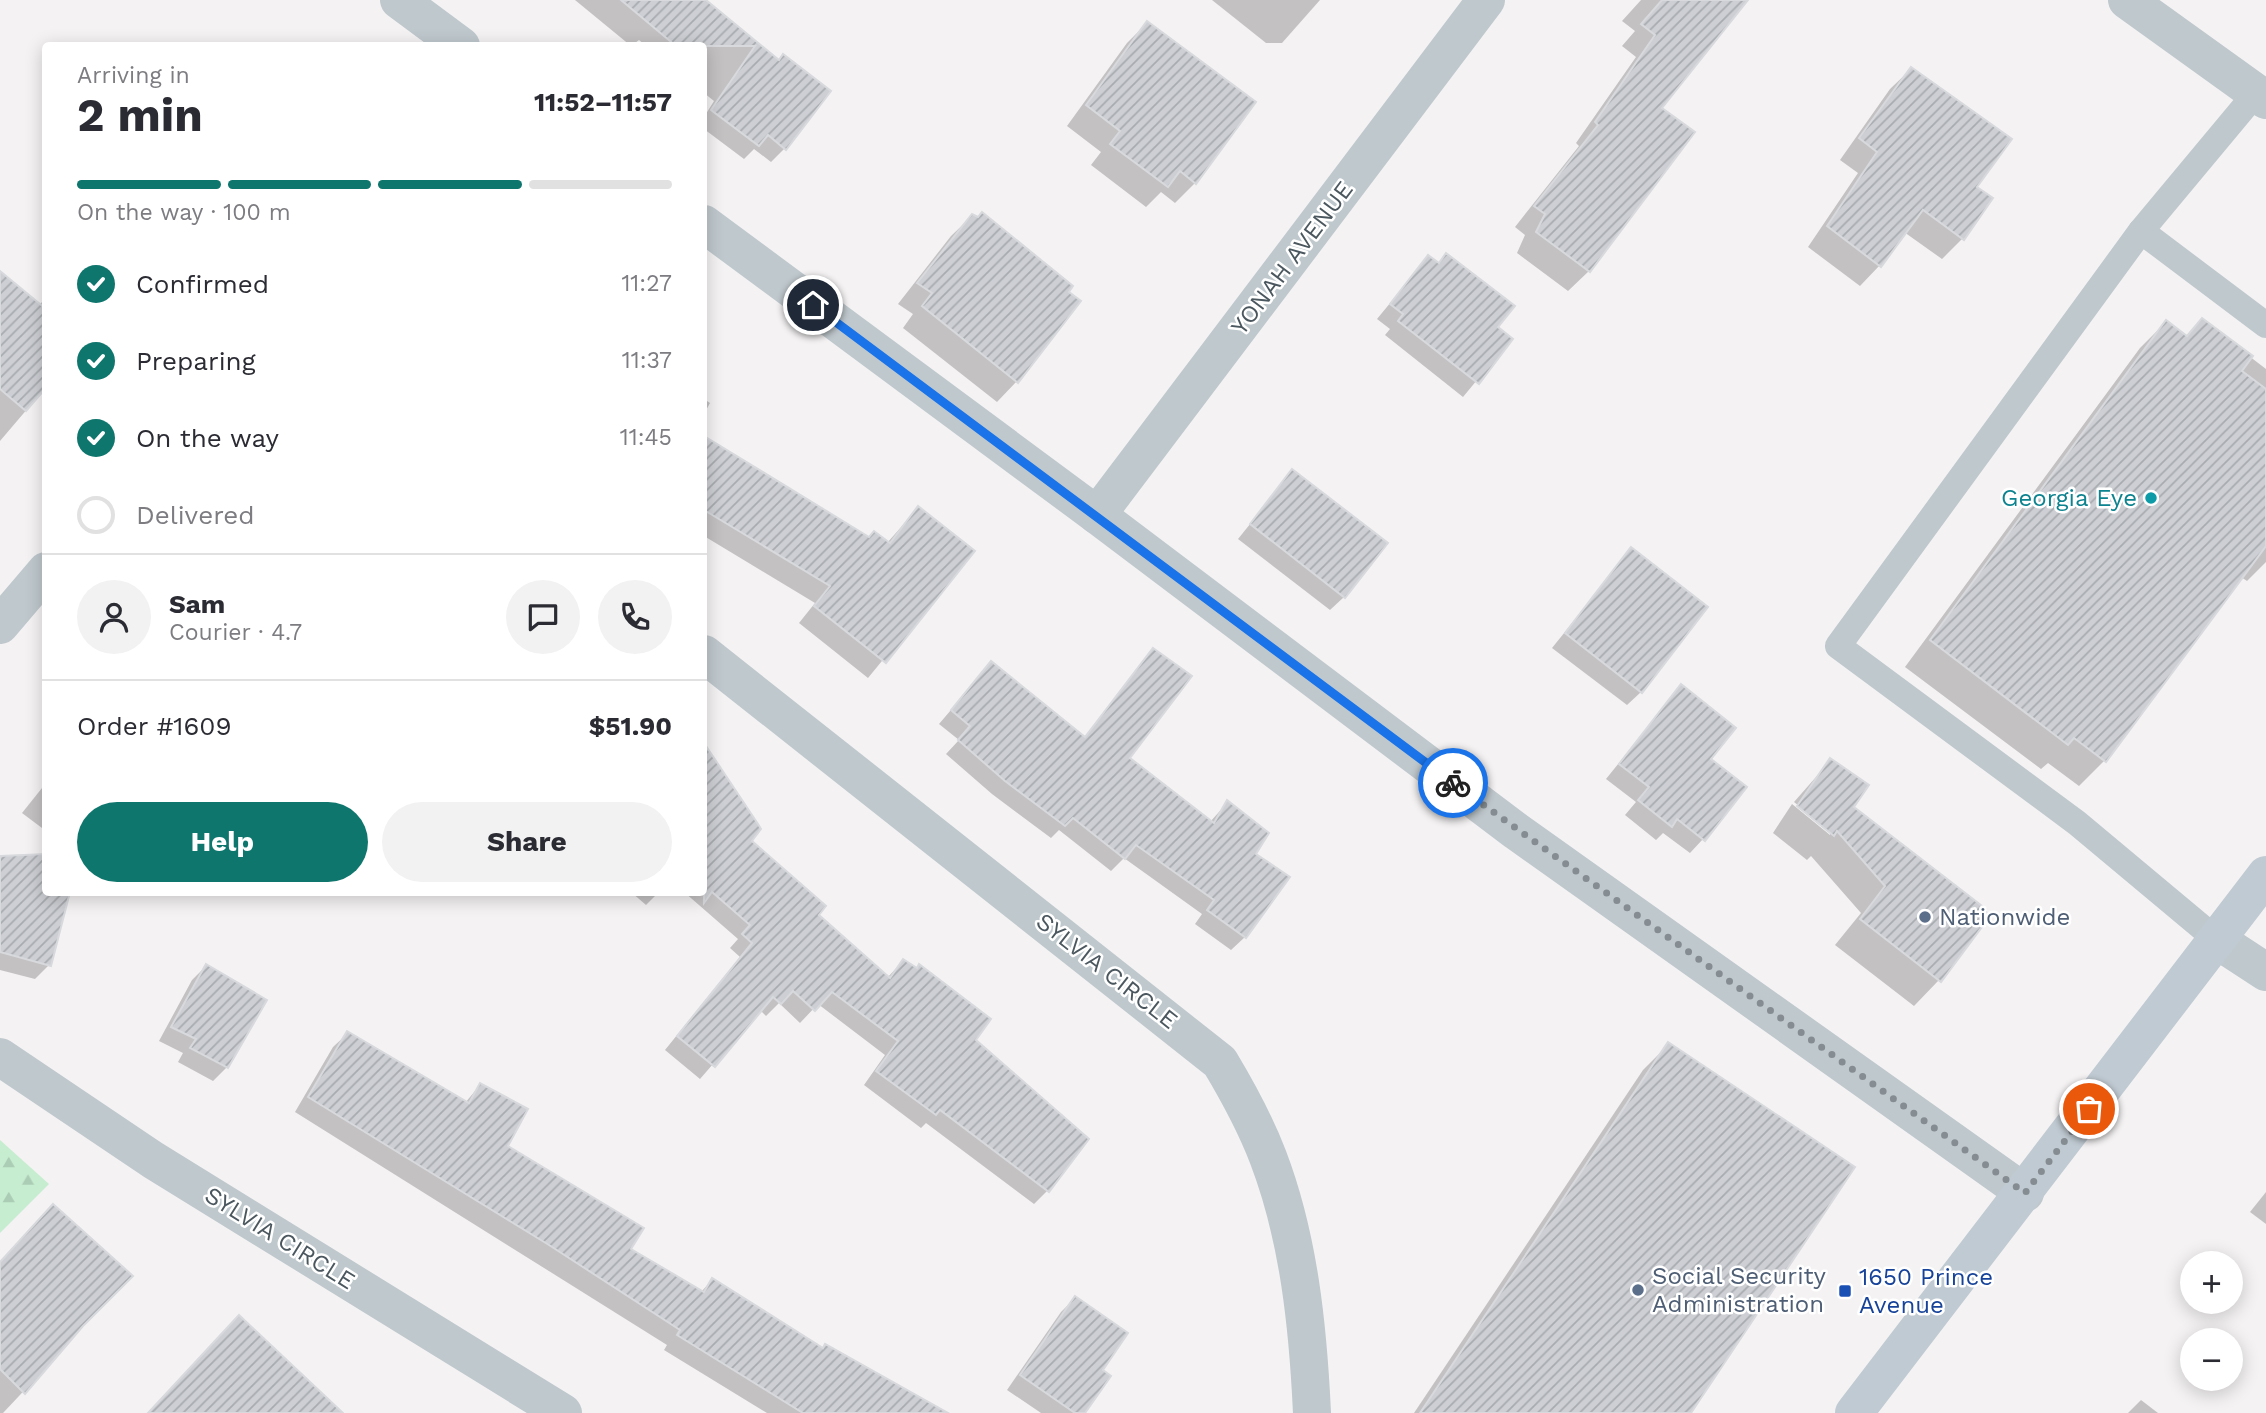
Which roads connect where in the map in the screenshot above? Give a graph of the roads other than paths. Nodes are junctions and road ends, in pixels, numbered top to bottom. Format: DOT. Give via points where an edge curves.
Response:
graph roads {
  1 [pos="399,0"];
  2 [pos="1486,0"];
  3 [pos="2127,0"];
  4 [pos="456,42"];
  5 [pos="2261,97"];
  6 [pos="707,227"];
  7 [pos="2141,231"];
  8 [pos="2266,325"];
  9 [pos="1097,515"];
  10 [pos="42,576"];
  11 [pos="0,625"];
  12 [pos="707,656"];
  13 [pos="2266,875"];
  14 [pos="2217,940"];
  15 [pos="2266,972"];
  16 [pos="0,1057"];
  17 [pos="2025,1193"];
  18 [pos="563,1413"];
  19 [pos="1312,1413"];
  20 [pos="1854,1413"];
  1 -- 4 [label="street"];
  2 -- 9 [label="street, YONAH AVENUE"];
  3 -- 5 [label="street"];
  5 -- 7 [label="lane"];
  6 -- 9 [label="street"];
  7 -- 8 [label="lane"];
  7 -- 14 [label="lane" via="1838,646 2077,823"];
  9 -- 17 [label="street" via="1517,831"];
  10 -- 11 [label="street"];
  12 -- 19 [label="street, SYLVIA CIRCLE" via="1220,1062 1248,1110 1288,1221 1308,1338"];
  13 -- 14 [label="main road"];
  14 -- 15 [label="street"];
  14 -- 17 [label="main road"];
  16 -- 18 [label="street, SYLVIA CIRCLE" via="153,1160"];
  17 -- 20 [label="main road"];
}
